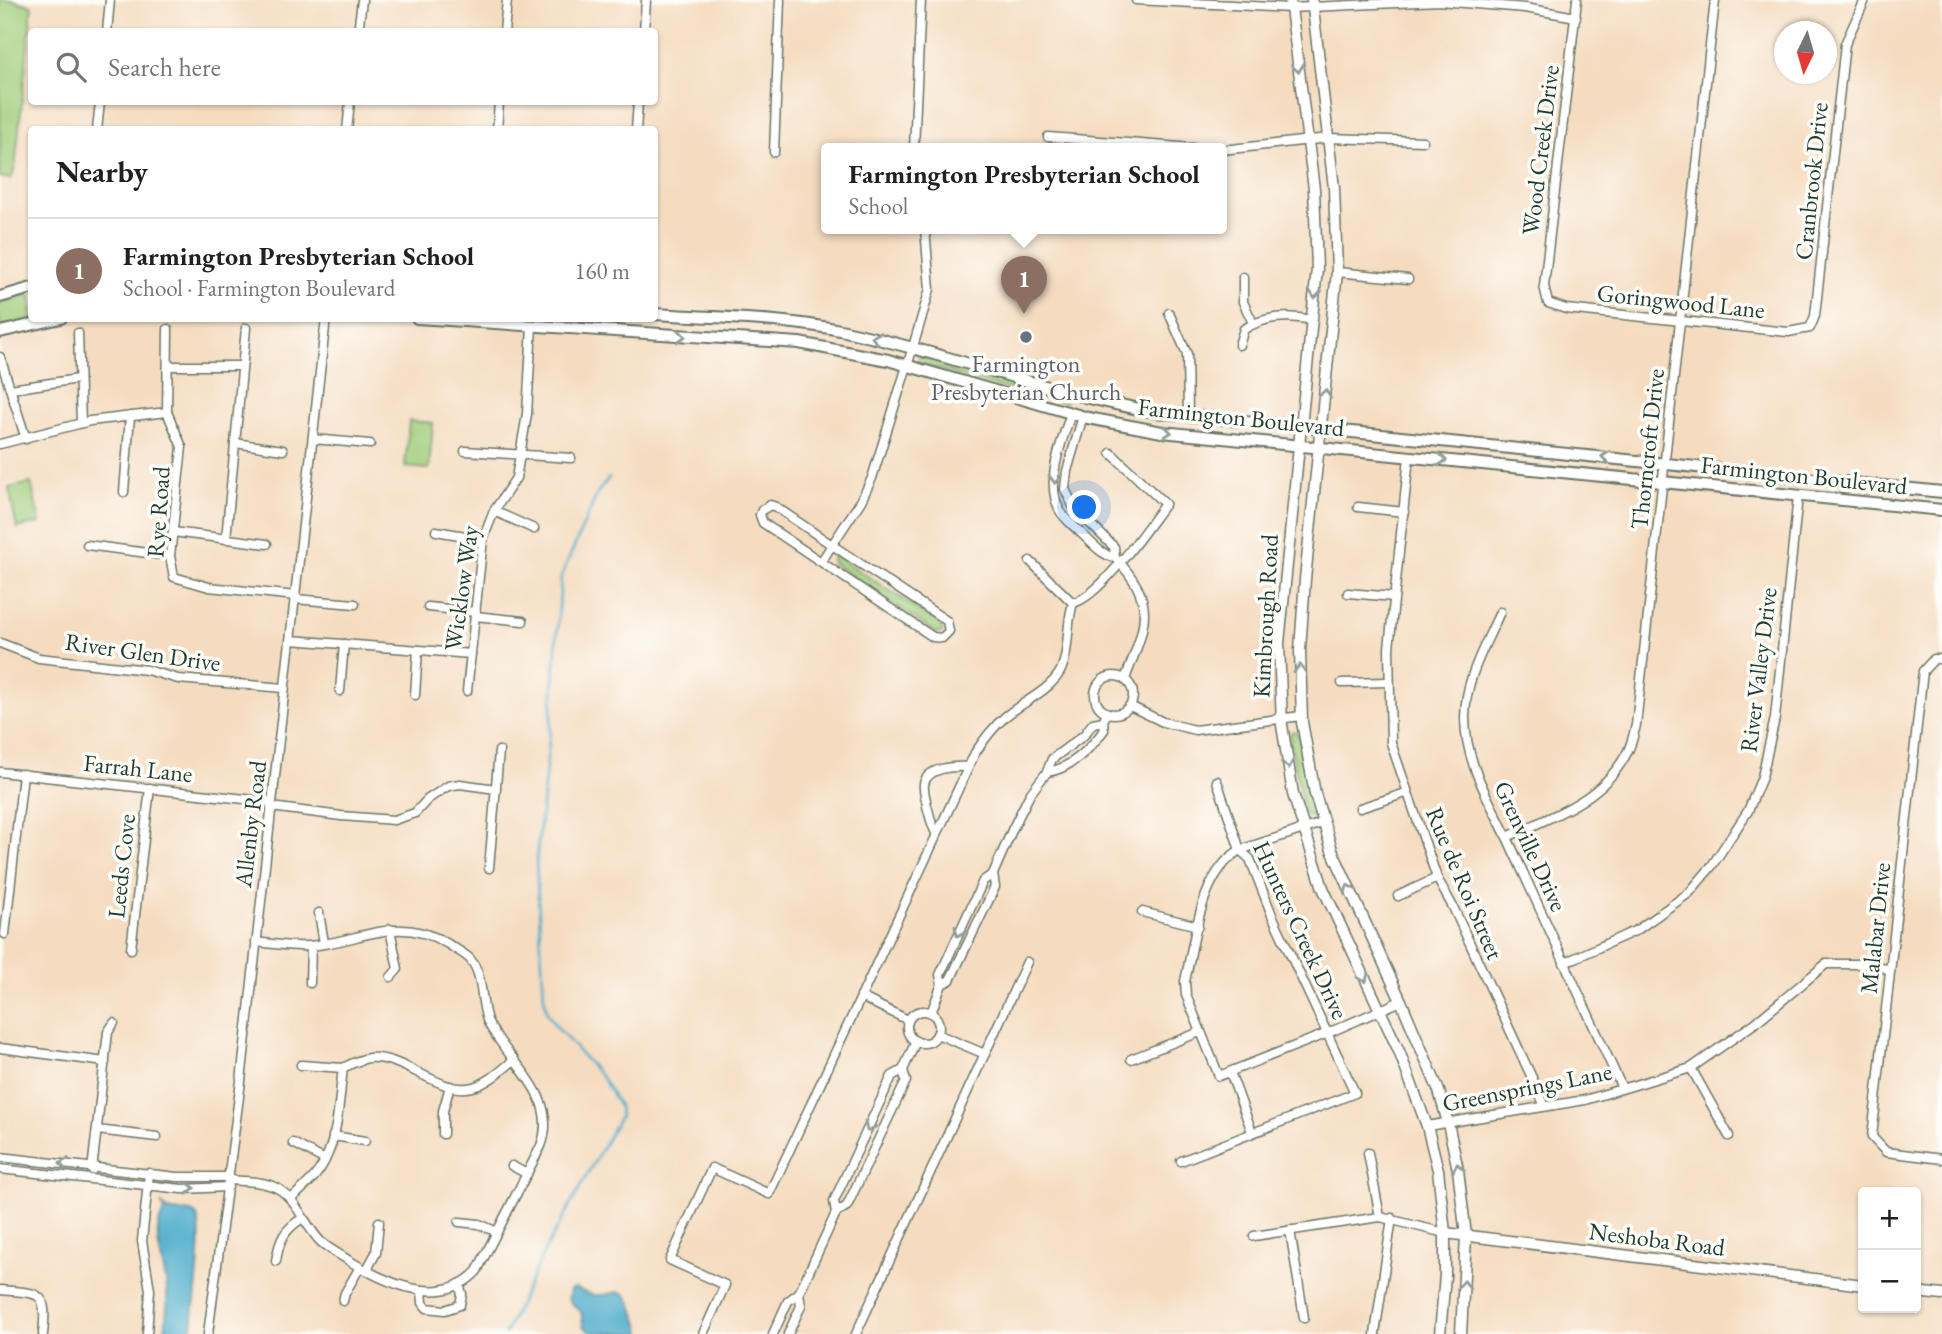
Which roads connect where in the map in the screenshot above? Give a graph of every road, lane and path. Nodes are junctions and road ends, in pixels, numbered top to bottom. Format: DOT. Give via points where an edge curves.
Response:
graph roads {
  1 [pos="110,0"];
  2 [pos="362,0"];
  3 [pos="507,0"];
  4 [pos="646,0"];
  5 [pos="780,0"];
  6 [pos="921,0"];
  7 [pos="1136,0"];
  8 [pos="1439,0"];
  9 [pos="1577,0"];
  10 [pos="1715,0"];
  11 [pos="1865,0"];
  12 [pos="1290,4"];
  13 [pos="1312,4"];
  14 [pos="1576,17"];
  15 [pos="107,28"];
  16 [pos="358,28"];
  17 [pos="505,28"];
  18 [pos="644,28"];
  19 [pos="100,105"];
  20 [pos="350,105"];
  21 [pos="499,105"];
  22 [pos="638,105"];
  23 [pos="97,126"];
  24 [pos="347,126"];
  25 [pos="497,126"];
  26 [pos="636,126"];
  27 [pos="1048,137"];
  28 [pos="1328,138"];
  29 [pos="1307,139"];
  30 [pos="1423,141"];
  31 [pos="914,143"];
  32 [pos="1127,143"];
  33 [pos="1227,149"];
  34 [pos="774,152"];
  35 [pos="925,234"];
  36 [pos="1337,272"];
  37 [pos="1243,276"];
  38 [pos="1408,279"];
  39 [pos="28,289"];
  40 [pos="0,297"];
  41 [pos="1548,303"];
  42 [pos="1169,313"];
  43 [pos="658,314"];
  44 [pos="1312,320"];
  45 [pos="1680,320"];
  46 [pos="34,322"];
  47 [pos="44,322"];
  48 [pos="326,322"];
  49 [pos="532,322"];
  50 [pos="1253,323"];
  51 [pos="28,326"];
  52 [pos="246,328"];
  53 [pos="1810,328"];
  54 [pos="168,329"];
  55 [pos="0,332"];
  56 [pos="78,333"];
  57 [pos="1239,345"];
  58 [pos="913,347"];
  59 [pos="0,358"];
  60 [pos="168,366"];
  61 [pos="242,366"];
  62 [pos="907,366"];
  63 [pos="78,379"];
  64 [pos="10,389"];
  65 [pos="1074,403"];
  66 [pos="167,412"];
  67 [pos="1188,415"];
  68 [pos="127,416"];
  69 [pos="1083,416"];
  70 [pos="81,423"];
  71 [pos="1301,426"];
  72 [pos="1322,428"];
  73 [pos="26,439"];
  74 [pos="313,439"];
  75 [pos="235,443"];
  76 [pos="0,444"];
  77 [pos="370,444"];
  78 [pos="1300,446"];
  79 [pos="1320,448"];
  80 [pos="283,450"];
  81 [pos="465,451"];
  82 [pos="1111,453"];
  83 [pos="520,455"];
  84 [pos="1409,457"];
  85 [pos="571,458"];
  86 [pos="1664,463"];
  87 [pos="1800,477"];
  88 [pos="1662,482"];
  89 [pos="124,492"];
  90 [pos="1942,492"];
  91 [pos="1798,496"];
  92 [pos="1357,507"];
  93 [pos="1942,510"];
  94 [pos="494,511"];
  95 [pos="1405,512"];
  96 [pos="534,529"];
  97 [pos="436,531"];
  98 [pos="173,532"];
  99 [pos="226,538"];
  100 [pos="483,539"];
  101 [pos="267,544"];
  102 [pos="87,545"];
  103 [pos="832,545"];
  104 [pos="170,556"];
  105 [pos="1118,560"];
  106 [pos="821,562"];
  107 [pos="1030,562"];
  108 [pos="1348,593"];
  109 [pos="1394,597"];
  110 [pos="295,598"];
  111 [pos="1073,603"];
  112 [pos="355,604"];
  113 [pos="428,607"];
  114 [pos="1500,612"];
  115 [pos="475,614"];
  116 [pos="523,621"];
  117 [pos="290,640"];
  118 [pos="0,643"];
  119 [pos="344,644"];
  120 [pos="418,650"];
  121 [pos="471,654"];
  122 [pos="1942,659"];
  123 [pos="1125,679"];
  124 [pos="1389,682"];
  125 [pos="1342,683"];
  126 [pos="284,688"];
  127 [pos="340,691"];
  128 [pos="467,691"];
  129 [pos="415,695"];
  130 [pos="1130,706"];
  131 [pos="1301,716"];
  132 [pos="1105,717"];
  133 [pos="1281,718"];
  134 [pos="1082,736"];
  135 [pos="1091,746"];
  136 [pos="499,751"];
  137 [pos="968,767"];
  138 [pos="0,772"];
  139 [pos="1046,772"];
  140 [pos="23,774"];
  141 [pos="1217,781"];
  142 [pos="149,788"];
  143 [pos="496,789"];
  144 [pos="1406,793"];
  145 [pos="272,805"];
  146 [pos="1360,808"];
  147 [pos="1322,822"];
  148 [pos="1303,828"];
  149 [pos="936,833"];
  150 [pos="1507,837"];
  151 [pos="1240,850"];
  152 [pos="489,868"];
  153 [pos="993,874"];
  154 [pos="1437,878"];
  155 [pos="1398,896"];
  156 [pos="1142,912"];
  157 [pos="319,913"];
  158 [pos="1198,926"];
  159 [pos="390,929"];
  160 [pos="5,934"];
  161 [pos="256,942"];
  162 [pos="324,943"];
  163 [pos="311,946"];
  164 [pos="131,949"];
  165 [pos="1027,962"];
  166 [pos="1564,962"];
  167 [pos="1890,970"];
  168 [pos="391,977"];
  169 [pos="310,983"];
  170 [pos="942,984"];
  171 [pos="861,997"];
  172 [pos="1401,1001"];
  173 [pos="1381,1011"];
  174 [pos="931,1013"];
  175 [pos="908,1020"];
  176 [pos="114,1023"];
  177 [pos="1200,1032"];
  178 [pos="1328,1033"];
  179 [pos="937,1034"];
  180 [pos="916,1041"];
  181 [pos="0,1048"];
  182 [pos="985,1054"];
  183 [pos="1131,1059"];
  184 [pos="514,1060"];
  185 [pos="105,1062"];
  186 [pos="301,1065"];
  187 [pos="343,1068"];
  188 [pos="1691,1068"];
  189 [pos="903,1070"];
  190 [pos="1230,1072"];
  191 [pos="450,1086"];
  192 [pos="1622,1088"];
  193 [pos="1545,1106"];
  194 [pos="1448,1122"];
  195 [pos="1427,1126"];
  196 [pos="97,1130"];
  197 [pos="1252,1132"];
  198 [pos="443,1134"];
  199 [pos="333,1136"];
  200 [pos="1729,1136"];
  201 [pos="157,1137"];
  202 [pos="365,1141"];
  203 [pos="293,1143"];
  204 [pos="1368,1153"];
  205 [pos="0,1157"];
  206 [pos="1942,1159"];
  207 [pos="325,1160"];
  208 [pos="1181,1161"];
  209 [pos="512,1166"];
  210 [pos="92,1167"];
  211 [pos="0,1169"];
  212 [pos="149,1173"];
  213 [pos="527,1174"];
  214 [pos="91,1180"];
  215 [pos="229,1181"];
  216 [pos="148,1186"];
  217 [pos="291,1199"];
  218 [pos="836,1213"];
  219 [pos="1380,1217"];
  220 [pos="1392,1218"];
  221 [pos="303,1219"];
  222 [pos="379,1222"];
  223 [pos="459,1222"];
  224 [pos="1290,1230"];
  225 [pos="497,1232"];
  226 [pos="1445,1233"];
  227 [pos="1254,1236"];
  228 [pos="1466,1236"];
  229 [pos="276,1261"];
  230 [pos="363,1269"];
  231 [pos="459,1284"];
  232 [pos="1858,1284"];
  233 [pos="0,1290"];
  234 [pos="422,1290"];
  235 [pos="799,1293"];
  236 [pos="1921,1293"];
  237 [pos="1942,1295"];
  238 [pos="343,1301"];
  239 [pos="1304,1318"];
  240 [pos="43,1334"];
  241 [pos="147,1334"];
  242 [pos="208,1334"];
  243 [pos="703,1334"];
  244 [pos="773,1334"];
  245 [pos="788,1334"];
  246 [pos="856,1334"];
  247 [pos="1375,1334"];
  248 [pos="1440,1334"];
  249 [pos="1461,1334"];
  1 -- 15 [label="street"];
  2 -- 16 [label="street"];
  3 -- 17 [label="street"];
  4 -- 18 [label="street"];
  5 -- 34 [label="street"];
  6 -- 31 [label="street"];
  7 -- 12 [label="street"];
  8 -- 13 [label="street"];
  8 -- 14 [label="street"];
  9 -- 14 [label="street, Wood Creek Drive"];
  10 -- 45 [label="street, Thorncroft Drive"];
  11 -- 53 [label="street, Cranbrook Drive" via="1845,44 1818,301"];
  12 -- 13 [label="street"];
  12 -- 29 [label="street, Kimbrough Road, one-way"];
  13 -- 28 [label="street, Kimbrough Road"];
  14 -- 41 [label="street, Wood Creek Drive" via="1544,286"];
  19 -- 23 [label="street"];
  20 -- 24 [label="street"];
  21 -- 25 [label="street"];
  22 -- 26 [label="street"];
  27 -- 32 [label="street"];
  28 -- 29 [label="street"];
  28 -- 30 [label="street"];
  28 -- 36 [label="street, Kimbrough Road" via="1335,188"];
  29 -- 33 [label="street"];
  29 -- 44 [label="street, Kimbrough Road, one-way" via="1317,269"];
  35 -- 58 [label="street" via="930,289"];
  36 -- 38 [label="street"];
  72 -- 36 [label="street, Kimbrough Road, one-way"];
  37 -- 50 [label="street" via="1243,302"];
  39 -- 40 [label="main road"];
  41 -- 45 [label="street, Goringwood Lane" via="1566,309"];
  42 -- 67 [label="street" via="1187,354"];
  58 -- 43 [label="main road, Farmington Boulevard, one-way" via="820,327"];
  44 -- 50 [label="street" via="1275,317"];
  44 -- 71 [label="street, Kimbrough Road"];
  45 -- 53 [label="street, Goringwood Lane" via="1788,332"];
  45 -- 86 [label="street, Thorncroft Drive"];
  46 -- 51 [label="main road"];
  47 -- 51 [label="main road"];
  48 -- 74 [label="street, Allenby Road"];
  49 -- 62 [label="main road, Farmington Boulevard, one-way" via="799,343"];
  49 -- 83 [label="street, Wicklow Way"];
  50 -- 57 [label="street" via="1244,329"];
  51 -- 55 [label="main road"];
  52 -- 61 [label="street"];
  54 -- 60 [label="street"];
  56 -- 63 [label="street"];
  58 -- 62 [label="street"];
  58 -- 65 [label="main road, Farmington Boulevard"];
  59 -- 64 [label="street"];
  60 -- 61 [label="street"];
  60 -- 66 [label="street"];
  61 -- 75 [label="street"];
  62 -- 65 [label="main road, Farmington Boulevard" via="992,390"];
  62 -- 103 [label="street" via="872,478"];
  63 -- 64 [label="street"];
  63 -- 70 [label="street"];
  64 -- 73 [label="street"];
  65 -- 67 [label="main road, Farmington Boulevard"];
  65 -- 69 [label="main road, Farmington Boulevard"];
  65 -- 105 [label="street, one-way" via="1055,463 1056,502 1059,511 1093,545"];
  66 -- 68 [label="street"];
  66 -- 98 [label="street, Rye Road" via="182,447"];
  67 -- 71 [label="main road, Farmington Boulevard"];
  68 -- 70 [label="street"];
  68 -- 89 [label="street"];
  69 -- 78 [label="main road, Farmington Boulevard, one-way" via="1162,432"];
  69 -- 105 [label="street" via="1065,489 1074,508 1114,547"];
  70 -- 73 [label="street"];
  71 -- 72 [label="main road, Farmington Boulevard"];
  71 -- 78 [label="street, Kimbrough Road"];
  72 -- 79 [label="street, Kimbrough Road"];
  86 -- 72 [label="main road, Farmington Boulevard, one-way"];
  73 -- 76 [label="street"];
  74 -- 77 [label="street"];
  74 -- 110 [label="street, Allenby Road"];
  75 -- 80 [label="street"];
  75 -- 99 [label="street"];
  78 -- 79 [label="main road, Farmington Boulevard"];
  78 -- 133 [label="street, Kimbrough Road" via="1279,643"];
  79 -- 84 [label="main road, Farmington Boulevard"];
  131 -- 79 [label="street, Kimbrough Road, one-way" via="1300,650"];
  81 -- 83 [label="street"];
  82 -- 105 [label="street" via="1166,504"];
  83 -- 85 [label="street"];
  83 -- 94 [label="street, Wicklow Way" via="516,478"];
  84 -- 88 [label="main road, Farmington Boulevard, one-way"];
  84 -- 95 [label="street, Rue de Roi Street"];
  86 -- 87 [label="main road, Farmington Boulevard"];
  86 -- 88 [label="street, Thorncroft Drive"];
  87 -- 90 [label="main road, Farmington Boulevard"];
  87 -- 91 [label="street"];
  88 -- 91 [label="main road, Farmington Boulevard"];
  88 -- 150 [label="street, Thorncroft Drive" via="1636,725 1628,750 1604,785 1571,809"];
  91 -- 93 [label="main road, Farmington Boulevard"];
  91 -- 166 [label="street, River Valley Drive" via="1775,718 1762,778 1748,811 1689,893 1637,930"];
  92 -- 95 [label="street"];
  94 -- 96 [label="street"];
  94 -- 100 [label="street, Wicklow Way"];
  95 -- 109 [label="street, Rue de Roi Street"];
  97 -- 100 [label="street"];
  98 -- 99 [label="street"];
  98 -- 104 [label="street, Rye Road"];
  99 -- 101 [label="street"];
  100 -- 115 [label="street, Wicklow Way"];
  102 -- 104 [label="street"];
  103 -- 106 [label="street"];
  103 -- 106 [label="street" via="776,507 762,510 763,523"];
  103 -- 106 [label="street" via="947,621 947,634 933,636"];
  104 -- 110 [label="street, Rye Road" via="174,577 209,587"];
  105 -- 111 [label="street" via="1083,600"];
  105 -- 123 [label="street" via="1137,582 1144,611 1143,631"];
  107 -- 111 [label="street"];
  108 -- 109 [label="street"];
  109 -- 124 [label="street, Rue de Roi Street"];
  110 -- 112 [label="street"];
  110 -- 117 [label="street, Allenby Road"];
  111 -- 137 [label="street" via="1060,672 991,730"];
  113 -- 115 [label="street"];
  114 -- 150 [label="street, Grenville Drive" via="1467,687 1465,717 1471,765"];
  115 -- 116 [label="street"];
  115 -- 121 [label="street, Wicklow Way"];
  117 -- 119 [label="street"];
  117 -- 126 [label="street, Allenby Road"];
  118 -- 126 [label="street, River Glen Drive" via="39,658 147,670 178,679"];
  119 -- 120 [label="street"];
  119 -- 127 [label="street"];
  120 -- 121 [label="street"];
  120 -- 129 [label="street"];
  121 -- 128 [label="street, Wicklow Way"];
  122 -- 167 [label="street, Malabar Drive" via="1934,659 1923,671"];
  123 -- 130 [label="street" via="1132,689"];
  123 -- 132 [label="street" via="1107,677 1097,685 1097,704"];
  124 -- 125 [label="street"];
  124 -- 144 [label="street, Rue de Roi Street" via="1391,743"];
  126 -- 145 [label="street, Allenby Road"];
  130 -- 132 [label="street"];
  130 -- 133 [label="street" via="1186,730"];
  131 -- 133 [label="street"];
  131 -- 147 [label="street, Kimbrough Road"];
  132 -- 134 [label="street"];
  132 -- 135 [label="street" via="1104,730"];
  133 -- 148 [label="street, Kimbrough Road, one-way"];
  134 -- 135 [label="street"];
  134 -- 139 [label="street" via="1052,759"];
  135 -- 139 [label="street" via="1059,771"];
  136 -- 143 [label="street"];
  137 -- 149 [label="street"];
  137 -- 149 [label="street" via="946,768 926,778 923,785"];
  138 -- 140 [label="street, Farrah Lane"];
  139 -- 153 [label="street" via="1022,808"];
  140 -- 142 [label="street, Farrah Lane"];
  140 -- 160 [label="street"];
  141 -- 151 [label="street, Hunters Creek Drive"];
  142 -- 145 [label="street, Farrah Lane"];
  142 -- 164 [label="street, Leeds Cove"];
  143 -- 145 [label="street, Farrah Lane" via="448,786 415,813 394,820"];
  143 -- 152 [label="street"];
  144 -- 146 [label="street"];
  144 -- 154 [label="street, Rue de Roi Street"];
  145 -- 161 [label="street, Allenby Road"];
  147 -- 148 [label="street"];
  172 -- 147 [label="street, Kimbrough Road, one-way"];
  148 -- 151 [label="street"];
  148 -- 173 [label="street, Kimbrough Road, one-way" via="1324,888"];
  149 -- 171 [label="street"];
  150 -- 166 [label="street, Grenville Drive"];
  151 -- 158 [label="street" via="1220,866 1209,885"];
  151 -- 178 [label="street, Hunters Creek Drive" via="1251,859"];
  153 -- 170 [label="street, one-way" via="982,881 940,975"];
  153 -- 170 [label="street" via="995,887 950,980"];
  154 -- 155 [label="street"];
  154 -- 193 [label="street, Rue de Roi Street"];
  156 -- 158 [label="street"];
  157 -- 162 [label="street"];
  158 -- 177 [label="street" via="1185,981"];
  159 -- 162 [label="street"];
  159 -- 168 [label="street" via="398,969"];
  159 -- 184 [label="street" via="434,936 469,958 486,1020"];
  161 -- 163 [label="street"];
  161 -- 215 [label="street, Allenby Road"];
  162 -- 163 [label="street"];
  163 -- 169 [label="street"];
  165 -- 182 [label="street"];
  166 -- 192 [label="street, Grenville Drive"];
  167 -- 188 [label="street, Greensprings Lane" via="1871,964 1826,964"];
  167 -- 206 [label="street, Malabar Drive" via="1872,1137 1886,1152"];
  170 -- 174 [label="street"];
  171 -- 175 [label="street"];
  171 -- 243 [label="street" via="769,1194 712,1168 670,1260 725,1285"];
  172 -- 173 [label="street"];
  172 -- 194 [label="street, Kimbrough Road"];
  173 -- 178 [label="street"];
  173 -- 195 [label="street, Kimbrough Road"];
  174 -- 175 [label="street" via="920,1011"];
  174 -- 179 [label="street" via="938,1021"];
  175 -- 180 [label="street" via="907,1031"];
  176 -- 185 [label="street" via="108,1032"];
  177 -- 183 [label="street"];
  177 -- 190 [label="street" via="1219,1076"];
  178 -- 190 [label="street"];
  178 -- 197 [label="street, Hunters Creek Drive" via="1354,1093"];
  179 -- 180 [label="street" via="928,1042"];
  179 -- 182 [label="street"];
  180 -- 189 [label="street"];
  181 -- 185 [label="street"];
  182 -- 246 [label="street"];
  184 -- 191 [label="street" via="481,1085 467,1089"];
  184 -- 213 [label="street" via="539,1095 545,1114 544,1139"];
  185 -- 196 [label="street"];
  186 -- 187 [label="street"];
  187 -- 191 [label="street" via="366,1058 382,1058"];
  187 -- 199 [label="street"];
  188 -- 192 [label="street, Greensprings Lane"];
  188 -- 200 [label="street"];
  189 -- 218 [label="street, one-way" via="892,1076 834,1201"];
  189 -- 218 [label="street" via="906,1080 862,1174 847,1206"];
  190 -- 197 [label="street"];
  191 -- 198 [label="street"];
  192 -- 193 [label="street, Greensprings Lane"];
  193 -- 194 [label="street, Greensprings Lane"];
  194 -- 195 [label="street, Greensprings Lane"];
  228 -- 194 [label="street, Kimbrough Road, one-way"];
  195 -- 226 [label="street, Kimbrough Road"];
  196 -- 201 [label="street"];
  196 -- 210 [label="street"];
  197 -- 208 [label="street"];
  199 -- 202 [label="street"];
  199 -- 207 [label="street"];
  203 -- 207 [label="street"];
  204 -- 219 [label="street"];
  210 -- 205 [label="street, one-way"];
  207 -- 217 [label="street"];
  209 -- 213 [label="street"];
  210 -- 212 [label="street"];
  210 -- 214 [label="street"];
  211 -- 214 [label="street"];
  212 -- 215 [label="street"];
  212 -- 216 [label="street"];
  213 -- 225 [label="street"];
  214 -- 216 [label="street"];
  216 -- 215 [label="street, one-way" via="182,1189"];
  215 -- 217 [label="street" via="269,1185"];
  215 -- 242 [label="street, Allenby Road"];
  216 -- 241 [label="street" via="142,1241 150,1290"];
  217 -- 221 [label="street"];
  218 -- 235 [label="street"];
  219 -- 220 [label="street"];
  219 -- 224 [label="street"];
  220 -- 226 [label="street"];
  220 -- 247 [label="street"];
  221 -- 229 [label="street" via="285,1232"];
  221 -- 230 [label="street" via="326,1245"];
  222 -- 230 [label="street" via="376,1253"];
  223 -- 225 [label="street"];
  224 -- 227 [label="street"];
  224 -- 239 [label="street"];
  225 -- 231 [label="street" via="477,1271"];
  226 -- 228 [label="street, Neshoba Road"];
  226 -- 248 [label="street, Kimbrough Road"];
  228 -- 232 [label="street, Neshoba Road"];
  249 -- 228 [label="street, Kimbrough Road, one-way"];
  230 -- 234 [label="street" via="390,1283"];
  230 -- 238 [label="street"];
  231 -- 234 [label="street"];
  231 -- 234 [label="street" via="462,1300 450,1309 427,1308"];
  233 -- 240 [label="street" via="40,1297 45,1307"];
  235 -- 244 [label="street" via="788,1301"];
  235 -- 245 [label="street" via="801,1306"];
  236 -- 237 [label="street"];
}
